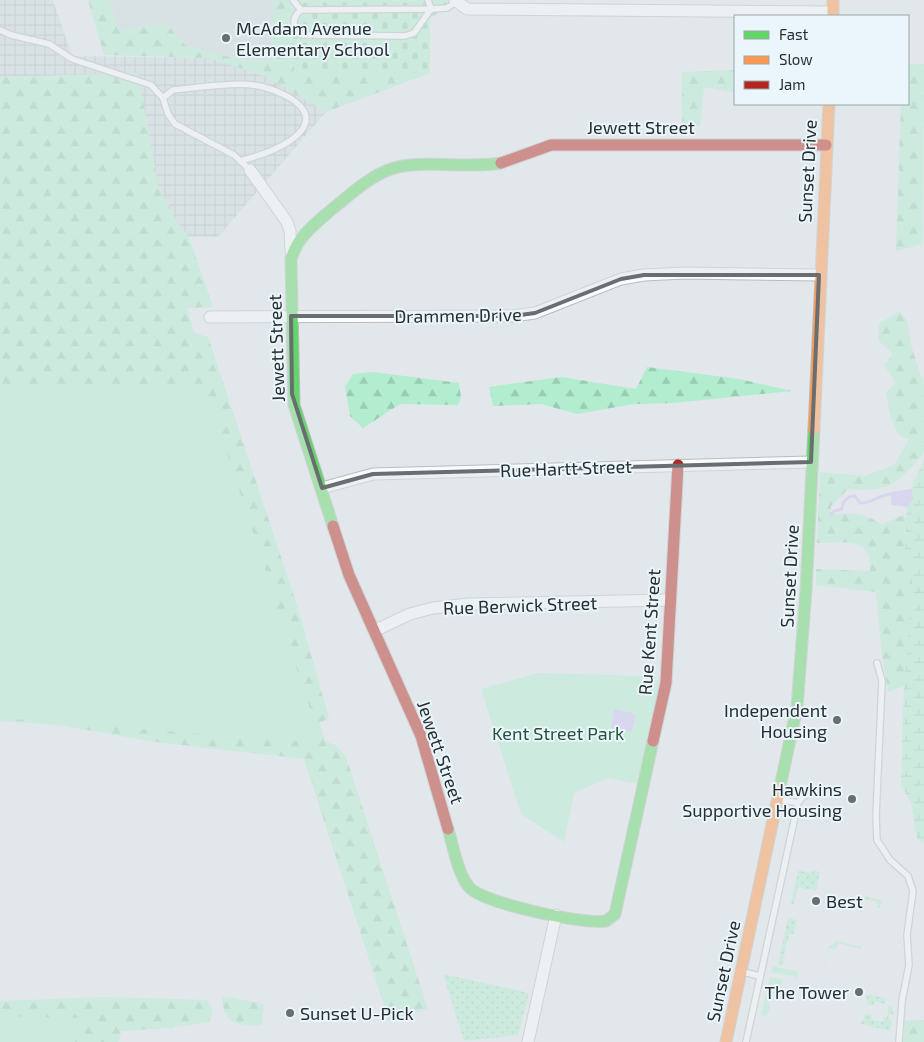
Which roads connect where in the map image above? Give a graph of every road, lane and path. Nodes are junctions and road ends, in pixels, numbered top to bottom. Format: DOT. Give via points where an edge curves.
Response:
graph roads {
  1 [pos="293,0"];
  2 [pos="428,0"];
  3 [pos="748,0"];
  4 [pos="833,0"];
  5 [pos="456,1"];
  6 [pos="431,9"];
  7 [pos="301,10"];
  8 [pos="748,12"];
  9 [pos="833,14"];
  10 [pos="0,30"];
  11 [pos="163,98"];
  12 [pos="829,105"];
  13 [pos="826,145"];
  14 [pos="240,161"];
  15 [pos="250,170"];
  16 [pos="287,222"];
  17 [pos="313,225"];
  18 [pos="292,259"];
  19 [pos="819,275"];
  20 [pos="291,316"];
  21 [pos="210,317"];
  22 [pos="811,462"];
  23 [pos="678,465"];
  24 [pos="322,488"];
  25 [pos="670,600"];
  26 [pos="374,631"];
  27 [pos="876,663"];
  28 [pos="823,793"];
  29 [pos="779,799"];
  30 [pos="798,803"];
  31 [pos="556,915"];
  32 [pos="741,972"];
  33 [pos="760,976"];
  34 [pos="528,1042"];
  35 [pos="726,1042"];
  36 [pos="746,1042"];
  37 [pos="899,1042"];
  1 -- 7 [label="lane"];
  2 -- 6 [label="lane"];
  3 -- 8 [label="street"];
  4 -- 9 [label="street"];
  5 -- 6 [label="lane" via="447,8"];
  5 -- 8 [label="street" via="467,8"];
  6 -- 7 [label="lane"];
  6 -- 7 [label="lane" via="414,33 405,36 302,35 293,22 295,14"];
  8 -- 9 [label="street"];
  10 -- 11 [label="lane" via="49,44 72,59 151,85"];
  11 -- 14 [label="lane" via="175,124"];
  11 -- 14 [label="lane" via="173,90 252,84 277,90 301,106 305,118 302,131 272,152"];
  12 -- 13 [label="street, Sunset Drive"];
  13 -- 17 [label="street, Jewett Street" via="551,145 500,163 391,168 374,176"];
  13 -- 19 [label="street, Sunset Drive"];
  14 -- 15 [label="lane"];
  15 -- 16 [label="street"];
  16 -- 17 [label="street" via="294,227"];
  16 -- 18 [label="street"];
  17 -- 18 [label="street, Jewett Street" via="295,246"];
  18 -- 20 [label="street, Jewett Street"];
  19 -- 20 [label="street, Drammen Drive" via="685,272 644,275 621,279 535,313 513,316"];
  19 -- 22 [label="street, Sunset Drive"];
  20 -- 21 [label="street, Drammen Drive"];
  20 -- 24 [label="street, Jewett Street" via="292,394"];
  22 -- 23 [label="street, Rue Hartt Street"];
  22 -- 29 [label="street, Sunset Drive" via="797,707"];
  23 -- 24 [label="street, Rue Hartt Street" via="373,474"];
  23 -- 25 [label="street, Rue Kent Street"];
  24 -- 26 [label="street, Jewett Street" via="349,575"];
  25 -- 26 [label="street, Rue Berwick Street" via="442,607 410,614"];
  25 -- 31 [label="street, Rue Kent Street" via="666,683 617,910 610,919 601,922"];
  26 -- 31 [label="street, Jewett Street" via="421,736 466,884 483,898"];
  27 -- 37 [label="lane" via="882,681 877,840 890,860 908,876 913,892 907,935 909,965"];
  28 -- 30 [label="lane" via="804,795"];
  29 -- 30 [label="lane"];
  29 -- 32 [label="street, Sunset Drive"];
  30 -- 33 [label="lane"];
  31 -- 34 [label="street"];
  32 -- 33 [label="lane"];
  32 -- 35 [label="street, Sunset Drive"];
  33 -- 36 [label="lane"];
}
